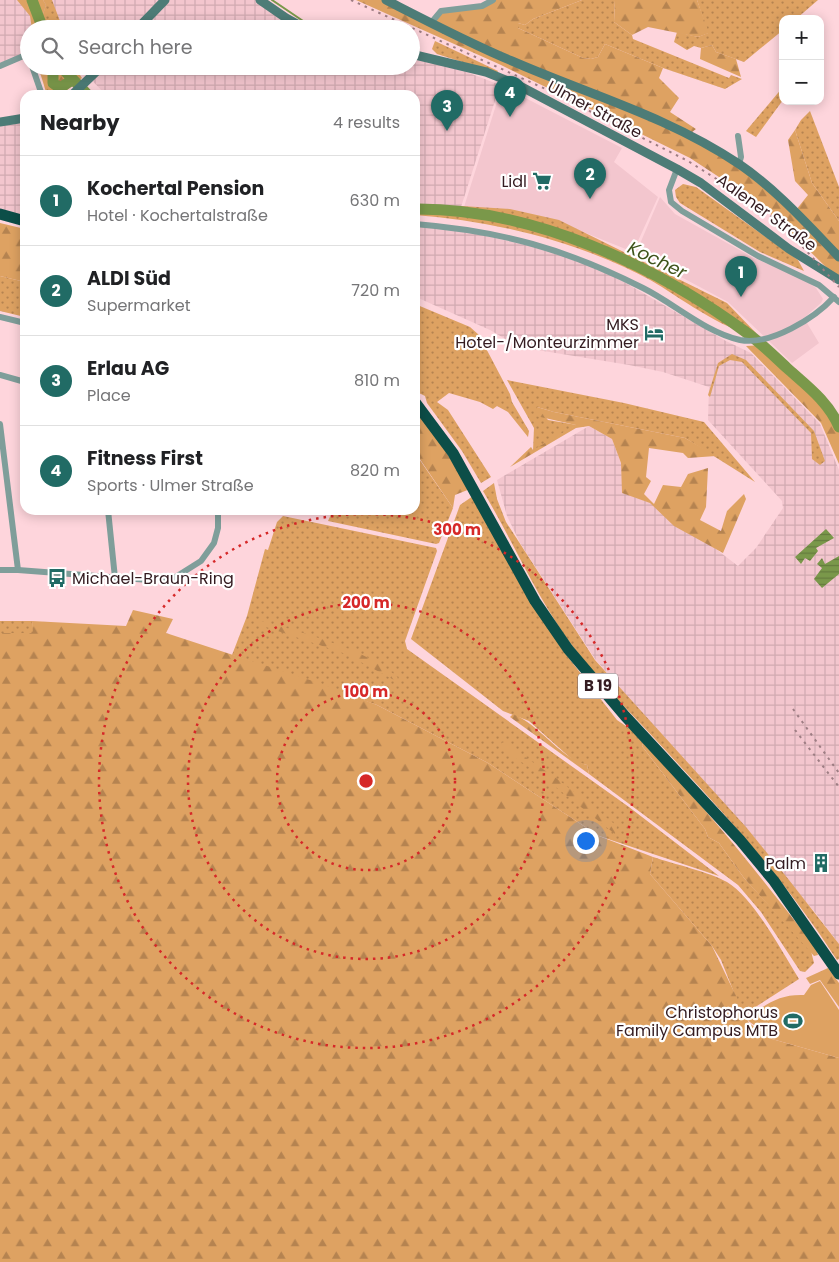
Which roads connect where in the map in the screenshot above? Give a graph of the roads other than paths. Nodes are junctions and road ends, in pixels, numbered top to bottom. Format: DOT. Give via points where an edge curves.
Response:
graph roads {
  1 [pos="165,0"];
  2 [pos="260,0"];
  3 [pos="386,0"];
  4 [pos="493,0"];
  5 [pos="146,20"];
  6 [pos="290,20"];
  7 [pos="431,23"];
  8 [pos="420,56"];
  9 [pos="20,57"];
  10 [pos="0,66"];
  11 [pos="35,75"];
  12 [pos="94,75"];
  13 [pos="40,90"];
  14 [pos="78,90"];
  15 [pos="20,119"];
  16 [pos="0,122"];
  17 [pos="738,136"];
  18 [pos="739,164"];
  19 [pos="677,169"];
  20 [pos="0,214"];
  21 [pos="20,220"];
  22 [pos="420,224"];
  23 [pos="839,257"];
  24 [pos="839,280"];
  25 [pos="836,299"];
  26 [pos="0,317"];
  27 [pos="20,322"];
  28 [pos="0,374"];
  29 [pos="20,380"];
  30 [pos="420,409"];
  31 [pos="0,424"];
  32 [pos="108,515"];
  33 [pos="218,515"];
  34 [pos="0,570"];
  35 [pos="18,570"];
  36 [pos="114,578"];
  37 [pos="839,974"];
  1 -- 5 [label="street"];
  2 -- 6 [label="street"];
  3 -- 7 [label="street"];
  4 -- 7 [label="street" via="482,6 441,11"];
  7 -- 18 [label="street" via="513,62 619,102 688,134"];
  8 -- 19 [label="street, Ulmer Straße" via="486,72 518,85"];
  9 -- 10 [label="street"];
  11 -- 13 [label="street"];
  12 -- 14 [label="street"];
  15 -- 16 [label="street"];
  17 -- 18 [label="street"];
  18 -- 23 [label="street" via="793,210"];
  19 -- 24 [label="street, Aalener Straße"];
  19 -- 25 [label="street" via="669,190 671,202 682,211 758,256 819,286"];
  20 -- 21 [label="highway"];
  22 -- 25 [label="street" via="517,238 553,249 627,280 720,332 748,340 782,334"];
  26 -- 27 [label="street"];
  28 -- 29 [label="street"];
  30 -- 37 [label="highway, B 19" via="458,460 535,601 568,649 740,840 774,881"];
  31 -- 35 [label="street"];
  32 -- 36 [label="street"];
  33 -- 36 [label="street" via="214,543 191,569 174,578"];
  34 -- 35 [label="street"];
  35 -- 36 [label="street"];
}
